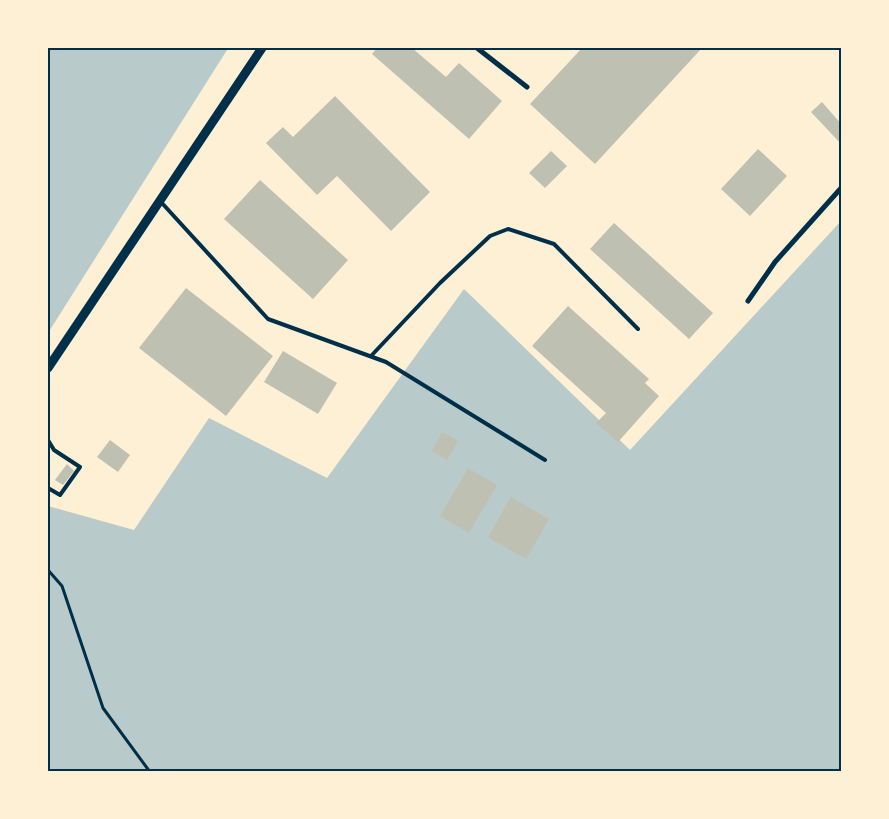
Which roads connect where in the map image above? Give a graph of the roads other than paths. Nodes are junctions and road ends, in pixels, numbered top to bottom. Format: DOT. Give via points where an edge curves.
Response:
graph roads {
  1 [pos="262,48"];
  2 [pos="477,48"];
  3 [pos="527,86"];
  4 [pos="842,187"];
  5 [pos="159,200"];
  6 [pos="748,300"];
  7 [pos="638,328"];
  8 [pos="371,356"];
  9 [pos="48,368"];
  10 [pos="48,440"];
  11 [pos="545,460"];
  12 [pos="48,488"];
  1 -- 5 [label="street"];
  2 -- 3 [label="street"];
  4 -- 6 [label="street" via="776,262"];
  5 -- 8 [label="lane" via="268,319"];
  5 -- 9 [label="street"];
  7 -- 8 [label="lane" via="554,244 508,229 490,236"];
  8 -- 11 [label="lane" via="386,362"];
  10 -- 12 [label="lane" via="54,450 80,467 60,495"];
}
